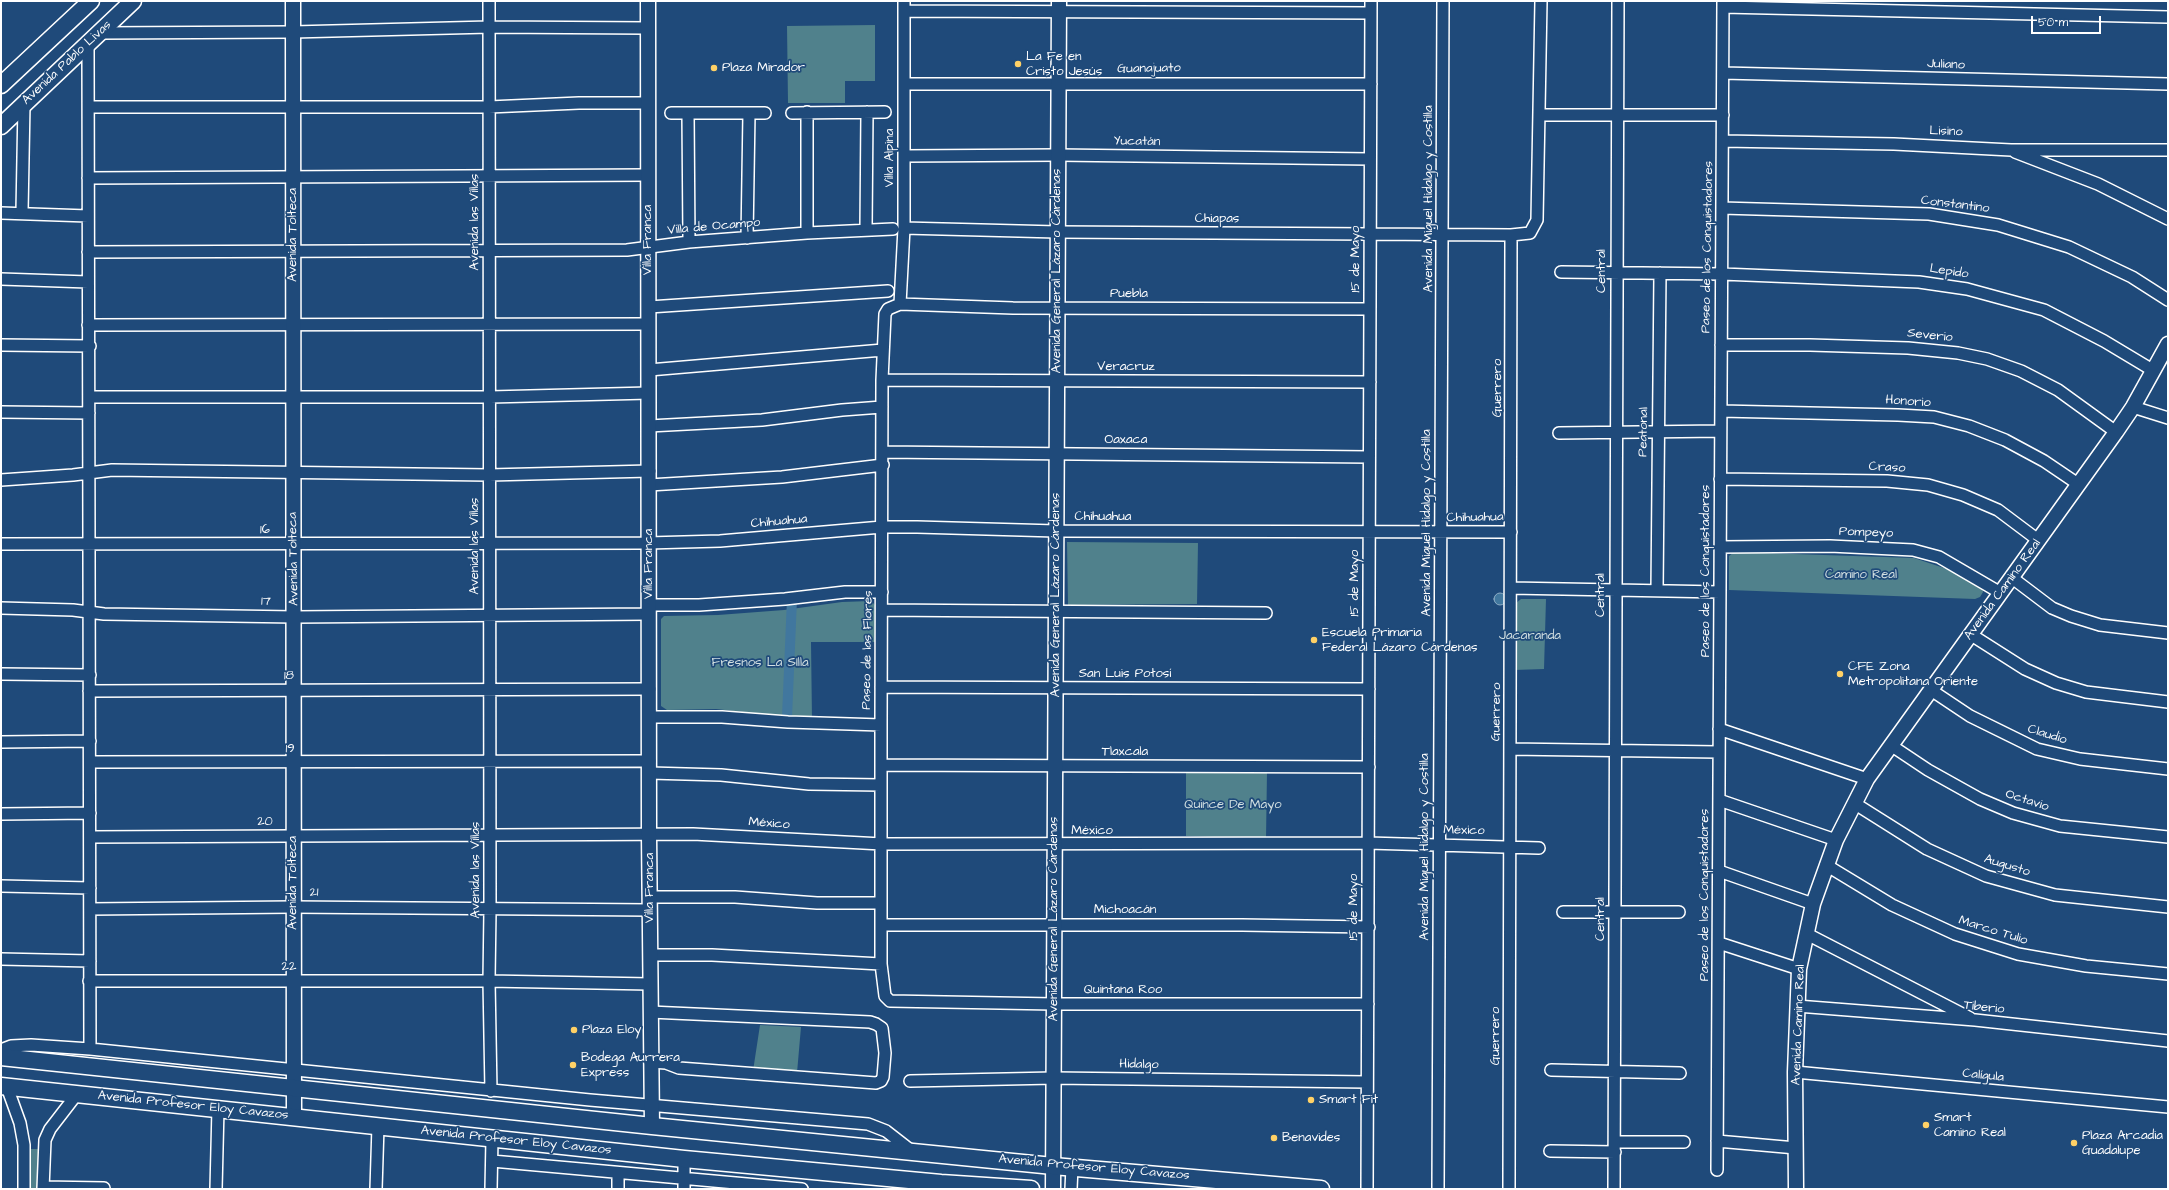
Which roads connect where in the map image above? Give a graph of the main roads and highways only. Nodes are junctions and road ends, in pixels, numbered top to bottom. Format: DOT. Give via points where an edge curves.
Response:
graph roads {
  1 [pos="91,1"];
  2 [pos="133,1"];
  3 [pos="1,85"];
  4 [pos="1,126"];
  5 [pos="1,1057"];
  6 [pos="4,1086"];
  7 [pos="941,1186"];
  8 [pos="1031,1189"];
  9 [pos="1322,1189"];
  1 -- 3 [label="main road"];
  2 -- 4 [label="main road, Avenida Pablo Livas"];
  5 -- 9 [label="main road, Avenida Profesor Eloy Cavazos" via="652,1126 1053,1166"];
  6 -- 7 [label="main road, Avenida Profesor Eloy Cavazos"];
  7 -- 8 [label="main road, Avenida Profesor Eloy Cavazos"];
}
